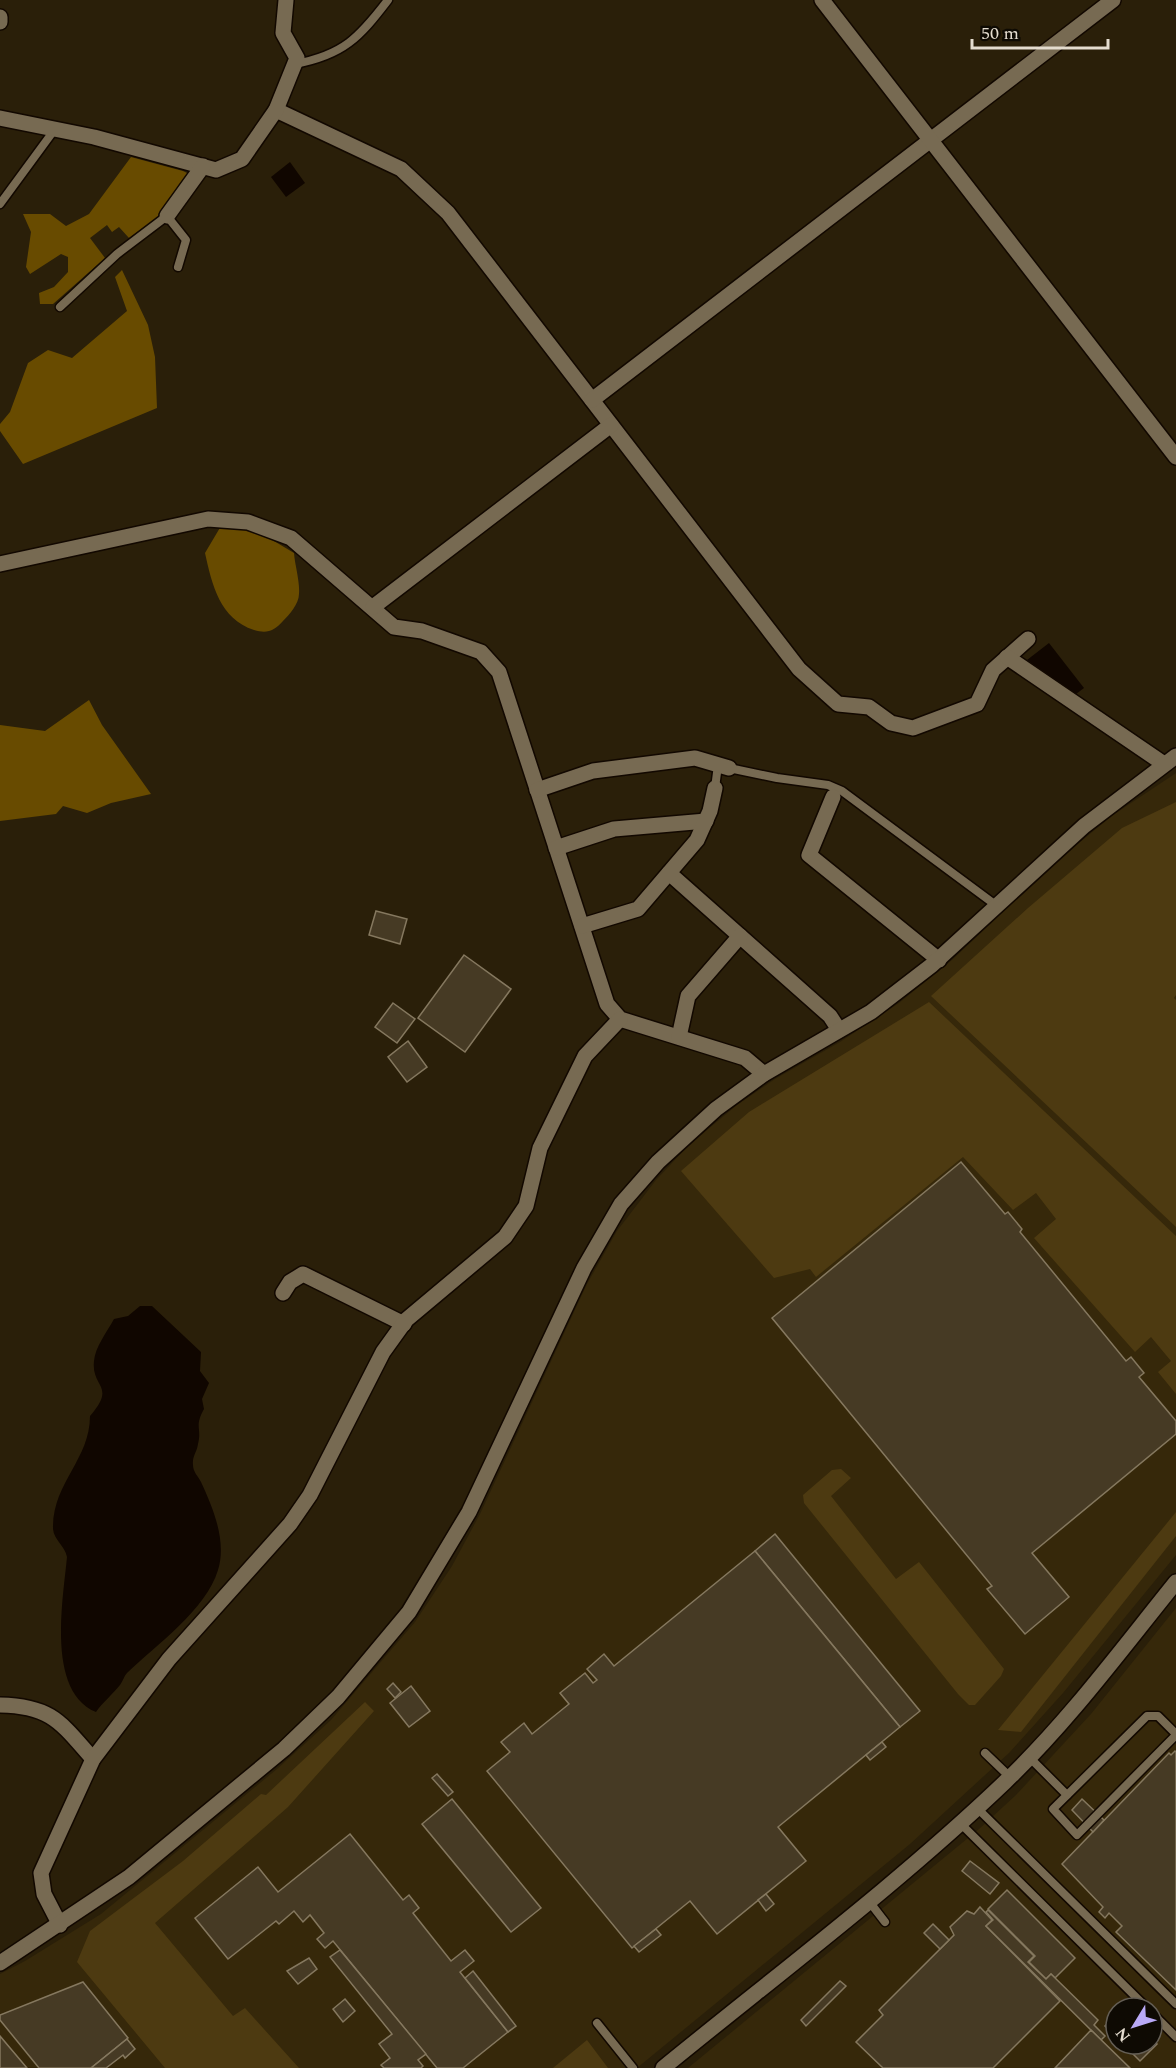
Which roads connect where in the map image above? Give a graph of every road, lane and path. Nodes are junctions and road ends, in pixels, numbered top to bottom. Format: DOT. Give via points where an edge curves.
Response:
graph roads {
  1 [pos="286,0"];
  2 [pos="822,0"];
  3 [pos="1113,0"];
  4 [pos="385,1"];
  5 [pos="0,17"];
  6 [pos="0,22"];
  7 [pos="295,64"];
  8 [pos="276,110"];
  9 [pos="0,118"];
  10 [pos="55,129"];
  11 [pos="930,139"];
  12 [pos="203,166"];
  13 [pos="0,204"];
  14 [pos="167,216"];
  15 [pos="178,267"];
  16 [pos="60,307"];
  17 [pos="592,400"];
  18 [pos="611,425"];
  19 [pos="1176,457"];
  20 [pos="0,564"];
  21 [pos="372,607"];
  22 [pos="1028,639"];
  23 [pos="1007,657"];
  24 [pos="1170,760"];
  25 [pos="723,766"];
  26 [pos="715,788"];
  27 [pos="537,790"];
  28 [pos="833,797"];
  29 [pos="706,821"];
  30 [pos="556,848"];
  31 [pos="669,873"];
  32 [pos="997,906"];
  33 [pos="582,927"];
  34 [pos="740,936"];
  35 [pos="939,960"];
  36 [pos="620,1019"];
  37 [pos="839,1030"];
  38 [pos="679,1037"];
  39 [pos="764,1074"];
  40 [pos="283,1293"];
  41 [pos="404,1324"];
  42 [pos="1176,1582"];
  43 [pos="0,1705"];
  44 [pos="1176,1734"];
  45 [pos="985,1753"];
  46 [pos="1029,1757"];
  47 [pos="93,1759"];
  48 [pos="1010,1777"];
  49 [pos="1067,1795"];
  50 [pos="977,1808"];
  51 [pos="960,1823"];
  52 [pos="868,1900"];
  53 [pos="885,1922"];
  54 [pos="60,1925"];
  55 [pos="0,1963"];
  56 [pos="1135,1996"];
  57 [pos="1176,2004"];
  58 [pos="597,2023"];
  59 [pos="1164,2025"];
  60 [pos="1176,2037"];
  61 [pos="633,2068"];
  62 [pos="663,2068"];
  1 -- 7 [label="street" via="283,33 297,58"];
  2 -- 11 [label="street"];
  3 -- 11 [label="street"];
  4 -- 7 [label="lane" via="351,43 325,58"];
  5 -- 6 [label="street"];
  7 -- 8 [label="street"];
  8 -- 12 [label="street" via="242,159 216,170"];
  8 -- 17 [label="street" via="401,169 448,213"];
  9 -- 10 [label="street"];
  10 -- 12 [label="street"];
  10 -- 13 [label="lane"];
  11 -- 17 [label="street"];
  11 -- 19 [label="street"];
  12 -- 14 [label="street"];
  14 -- 15 [label="lane" via="186,240"];
  14 -- 16 [label="lane" via="117,254"];
  17 -- 18 [label="street"];
  18 -- 21 [label="street"];
  18 -- 23 [label="street" via="799,669 838,704 869,707 891,723 913,728 977,704 993,670"];
  20 -- 21 [label="street" via="208,519 248,522 291,538"];
  21 -- 27 [label="street" via="394,627 422,631 481,652 493,665 499,672"];
  22 -- 23 [label="street"];
  23 -- 24 [label="street"];
  24 -- 32 [label="street" via="1083,826"];
  25 -- 26 [label="lane"];
  25 -- 27 [label="street" via="696,758 593,771"];
  25 -- 32 [label="lane" via="842,791"];
  26 -- 29 [label="street"];
  27 -- 30 [label="street"];
  28 -- 35 [label="street" via="809,855"];
  29 -- 30 [label="street" via="614,829"];
  29 -- 31 [label="street" via="697,840"];
  30 -- 33 [label="street"];
  31 -- 33 [label="street" via="638,909"];
  31 -- 34 [label="street"];
  32 -- 35 [label="street"];
  33 -- 36 [label="street" via="607,1004"];
  34 -- 37 [label="street" via="830,1016"];
  34 -- 38 [label="street" via="688,996"];
  35 -- 37 [label="street" via="871,1012"];
  36 -- 38 [label="street"];
  36 -- 41 [label="street" via="585,1056 540,1148 526,1206 505,1237"];
  37 -- 39 [label="street"];
  38 -- 39 [label="street" via="745,1058"];
  39 -- 54 [label="street" via="716,1109 658,1162 621,1204 584,1268 469,1512 409,1612 338,1697 284,1749 129,1877"];
  40 -- 41 [label="street" via="290,1282 303,1274"];
  41 -- 47 [label="street" via="383,1352 297,1514 169,1659"];
  42 -- 46 [label="street"];
  43 -- 47 [label="street" via="23,1706 50,1714"];
  44 -- 49 [label="lane" via="1158,1716 1147,1716"];
  44 -- 49 [label="lane" via="1077,1834 1053,1809"];
  45 -- 48 [label="lane"];
  46 -- 48 [label="street"];
  46 -- 49 [label="lane"];
  47 -- 54 [label="street" via="41,1873 44,1894"];
  48 -- 50 [label="street"];
  50 -- 51 [label="street"];
  50 -- 57 [label="lane"];
  51 -- 52 [label="street"];
  51 -- 56 [label="lane"];
  52 -- 53 [label="lane"];
  52 -- 62 [label="street"];
  54 -- 55 [label="street"];
  58 -- 61 [label="lane"];
  59 -- 60 [label="lane"];
}
